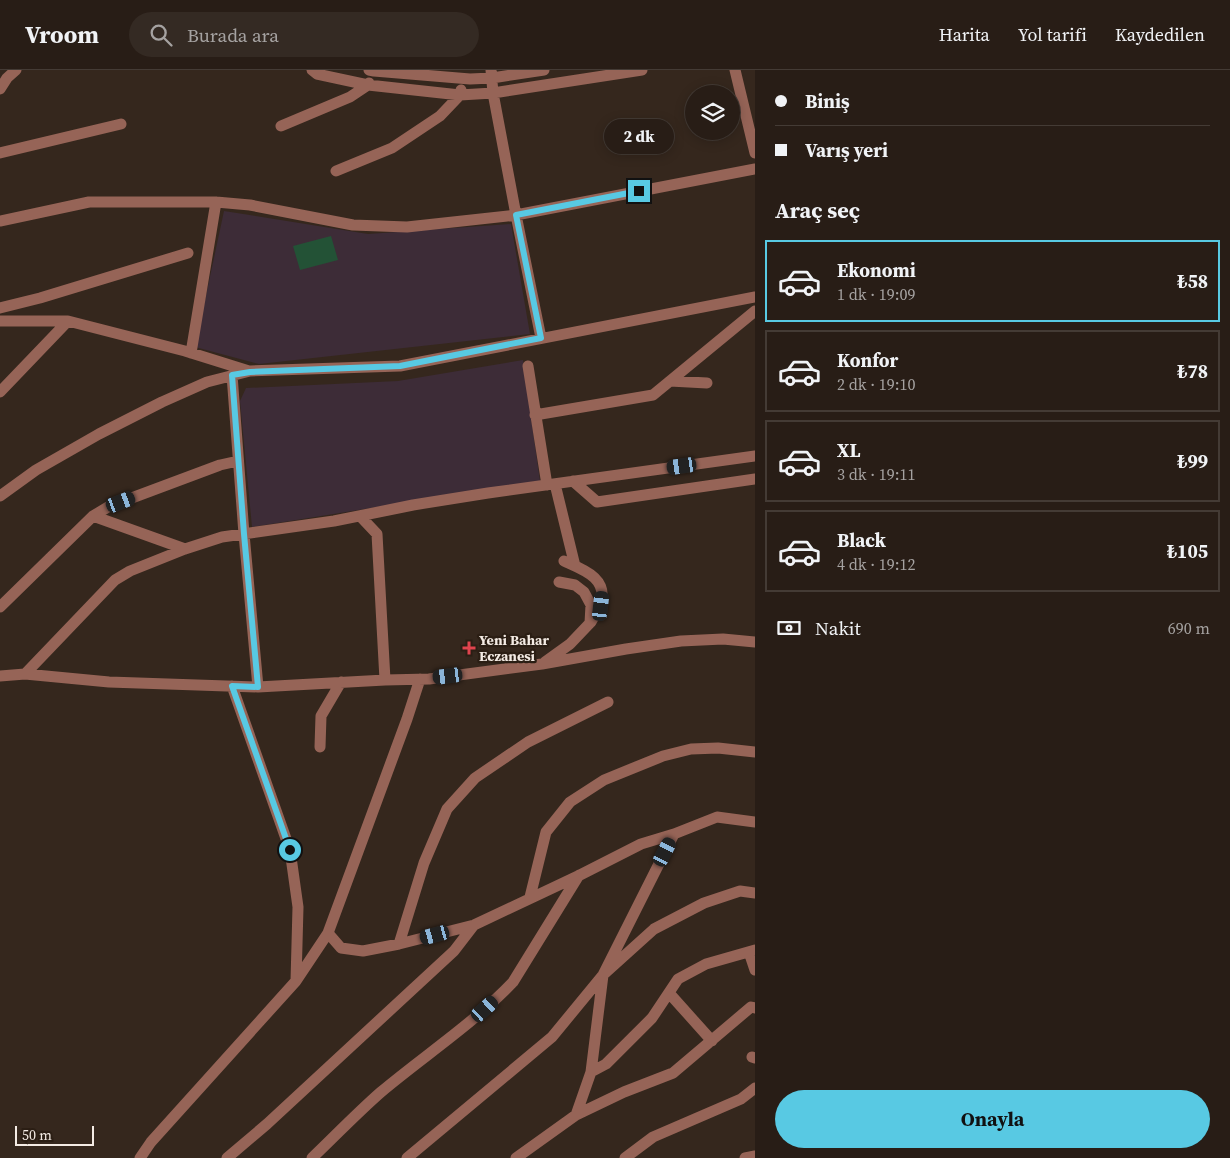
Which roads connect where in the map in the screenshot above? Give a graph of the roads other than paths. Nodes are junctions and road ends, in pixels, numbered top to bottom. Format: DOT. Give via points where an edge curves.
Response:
graph roads {
  1 [pos="16,70"];
  2 [pos="312,70"];
  3 [pos="544,70"];
  4 [pos="642,70"];
  5 [pos="735,70"];
  6 [pos="372,71"];
  7 [pos="613,73"];
  8 [pos="491,74"];
  9 [pos="463,78"];
  10 [pos="368,85"];
  11 [pos="0,90"];
  12 [pos="493,93"];
  13 [pos="460,95"];
  14 [pos="121,124"];
  15 [pos="281,126"];
  16 [pos="0,153"];
  17 [pos="755,154"];
  18 [pos="755,168"];
  19 [pos="336,170"];
  20 [pos="216,202"];
  21 [pos="516,215"];
  22 [pos="0,221"];
  23 [pos="188,253"];
  24 [pos="755,297"];
  25 [pos="0,308"];
  26 [pos="755,311"];
  27 [pos="0,321"];
  28 [pos="68,321"];
  29 [pos="541,338"];
  30 [pos="191,353"];
  31 [pos="528,366"];
  32 [pos="250,372"];
  33 [pos="232,375"];
  34 [pos="670,381"];
  35 [pos="707,383"];
  36 [pos="0,392"];
  37 [pos="536,415"];
  38 [pos="755,456"];
  39 [pos="238,461"];
  40 [pos="755,479"];
  41 [pos="573,481"];
  42 [pos="551,485"];
  43 [pos="0,496"];
  44 [pos="93,516"];
  45 [pos="360,516"];
  46 [pos="244,534"];
  47 [pos="185,549"];
  48 [pos="558,582"];
  49 [pos="0,607"];
  50 [pos="590,623"];
  51 [pos="755,642"];
  52 [pos="542,664"];
  53 [pos="25,674"];
  54 [pos="0,676"];
  55 [pos="420,679"];
  56 [pos="385,680"];
  57 [pos="341,682"];
  58 [pos="232,686"];
  59 [pos="258,687"];
  60 [pos="608,702"];
  61 [pos="320,747"];
  62 [pos="755,752"];
  63 [pos="755,822"];
  64 [pos="674,834"];
  65 [pos="580,875"];
  66 [pos="755,893"];
  67 [pos="530,898"];
  68 [pos="474,925"];
  69 [pos="328,933"];
  70 [pos="399,944"];
  71 [pos="752,951"];
  72 [pos="755,970"];
  73 [pos="603,975"];
  74 [pos="296,981"];
  75 [pos="669,993"];
  76 [pos="755,1008"];
  77 [pos="712,1040"];
  78 [pos="591,1072"];
  79 [pos="755,1088"];
  80 [pos="576,1115"];
  81 [pos="755,1156"];
  82 [pos="140,1158"];
  83 [pos="227,1158"];
  84 [pos="312,1158"];
  85 [pos="407,1158"];
  86 [pos="516,1158"];
  87 [pos="625,1158"];
  88 [pos="745,1158"];
  1 -- 11 [label="street"];
  2 -- 10 [label="street" via="317,74"];
  3 -- 8 [label="street"];
  4 -- 7 [label="street"];
  5 -- 17 [label="street"];
  6 -- 9 [label="street"];
  6 -- 10 [label="street"];
  7 -- 12 [label="street"];
  8 -- 9 [label="street"];
  8 -- 12 [label="street"];
  9 -- 13 [label="street"];
  10 -- 13 [label="street"];
  10 -- 15 [label="street" via="350,97"];
  12 -- 13 [label="street"];
  12 -- 21 [label="street"];
  13 -- 19 [label="street" via="440,116 392,148"];
  14 -- 16 [label="street"];
  18 -- 21 [label="street"];
  20 -- 21 [label="street" via="250,205 353,225 407,227"];
  20 -- 22 [label="street" via="89,202"];
  20 -- 30 [label="street"];
  21 -- 29 [label="street"];
  23 -- 25 [label="street"];
  24 -- 29 [label="street"];
  26 -- 34 [label="street"];
  27 -- 28 [label="street"];
  28 -- 30 [label="street"];
  28 -- 36 [label="street"];
  29 -- 32 [label="street" via="400,366"];
  30 -- 32 [label="street"];
  31 -- 37 [label="street"];
  32 -- 33 [label="street"];
  33 -- 39 [label="street"];
  33 -- 43 [label="street" via="207,382 115,426 36,470"];
  34 -- 35 [label="street"];
  34 -- 37 [label="street" via="653,394"];
  37 -- 42 [label="street"];
  38 -- 41 [label="street"];
  39 -- 44 [label="street" via="121,502"];
  39 -- 46 [label="street"];
  40 -- 41 [label="street" via="597,502"];
  41 -- 42 [label="street"];
  42 -- 45 [label="street"];
  42 -- 50 [label="street" via="569,563 595,577 603,590 601,606"];
  44 -- 47 [label="street"];
  44 -- 49 [label="street"];
  45 -- 46 [label="street"];
  45 -- 56 [label="street" via="377,534"];
  46 -- 47 [label="street" via="222,537"];
  46 -- 59 [label="street"];
  47 -- 53 [label="street" via="115,580"];
  48 -- 50 [label="street" via="575,585 584,592 591,606"];
  50 -- 52 [label="street" via="570,644"];
  51 -- 52 [label="street" via="723,639 681,641"];
  52 -- 55 [label="street"];
  53 -- 54 [label="street"];
  53 -- 58 [label="street" via="108,682"];
  55 -- 56 [label="street"];
  55 -- 69 [label="street"];
  56 -- 57 [label="street"];
  57 -- 59 [label="street"];
  57 -- 61 [label="street" via="322,716"];
  58 -- 59 [label="street"];
  58 -- 74 [label="street" via="290,850 298,908"];
  60 -- 70 [label="street" via="528,742 475,778 447,809 424,863"];
  62 -- 67 [label="street" via="691,749 663,756 604,780 570,802 546,832"];
  63 -- 64 [label="street" via="716,817"];
  64 -- 65 [label="street" via="641,844"];
  64 -- 73 [label="street"];
  65 -- 67 [label="street"];
  65 -- 84 [label="street" via="513,982 499,997 381,1093"];
  66 -- 73 [label="street" via="740,891 704,903 654,929"];
  67 -- 68 [label="street"];
  68 -- 70 [label="street"];
  68 -- 83 [label="street" via="454,950"];
  69 -- 70 [label="street" via="341,948 363,951"];
  69 -- 74 [label="street"];
  71 -- 72 [label="street"];
  71 -- 75 [label="street" via="706,964 678,979"];
  73 -- 78 [label="street"];
  73 -- 85 [label="street" via="552,1037"];
  74 -- 82 [label="street" via="150,1142"];
  75 -- 77 [label="street"];
  75 -- 78 [label="street" via="652,1018 606,1064"];
  76 -- 77 [label="street" via="751,1007"];
  77 -- 80 [label="street" via="673,1073"];
  78 -- 80 [label="street"];
  79 -- 87 [label="street" via="741,1100 653,1137"];
  80 -- 86 [label="street"];
  81 -- 88 [label="street"];
}
